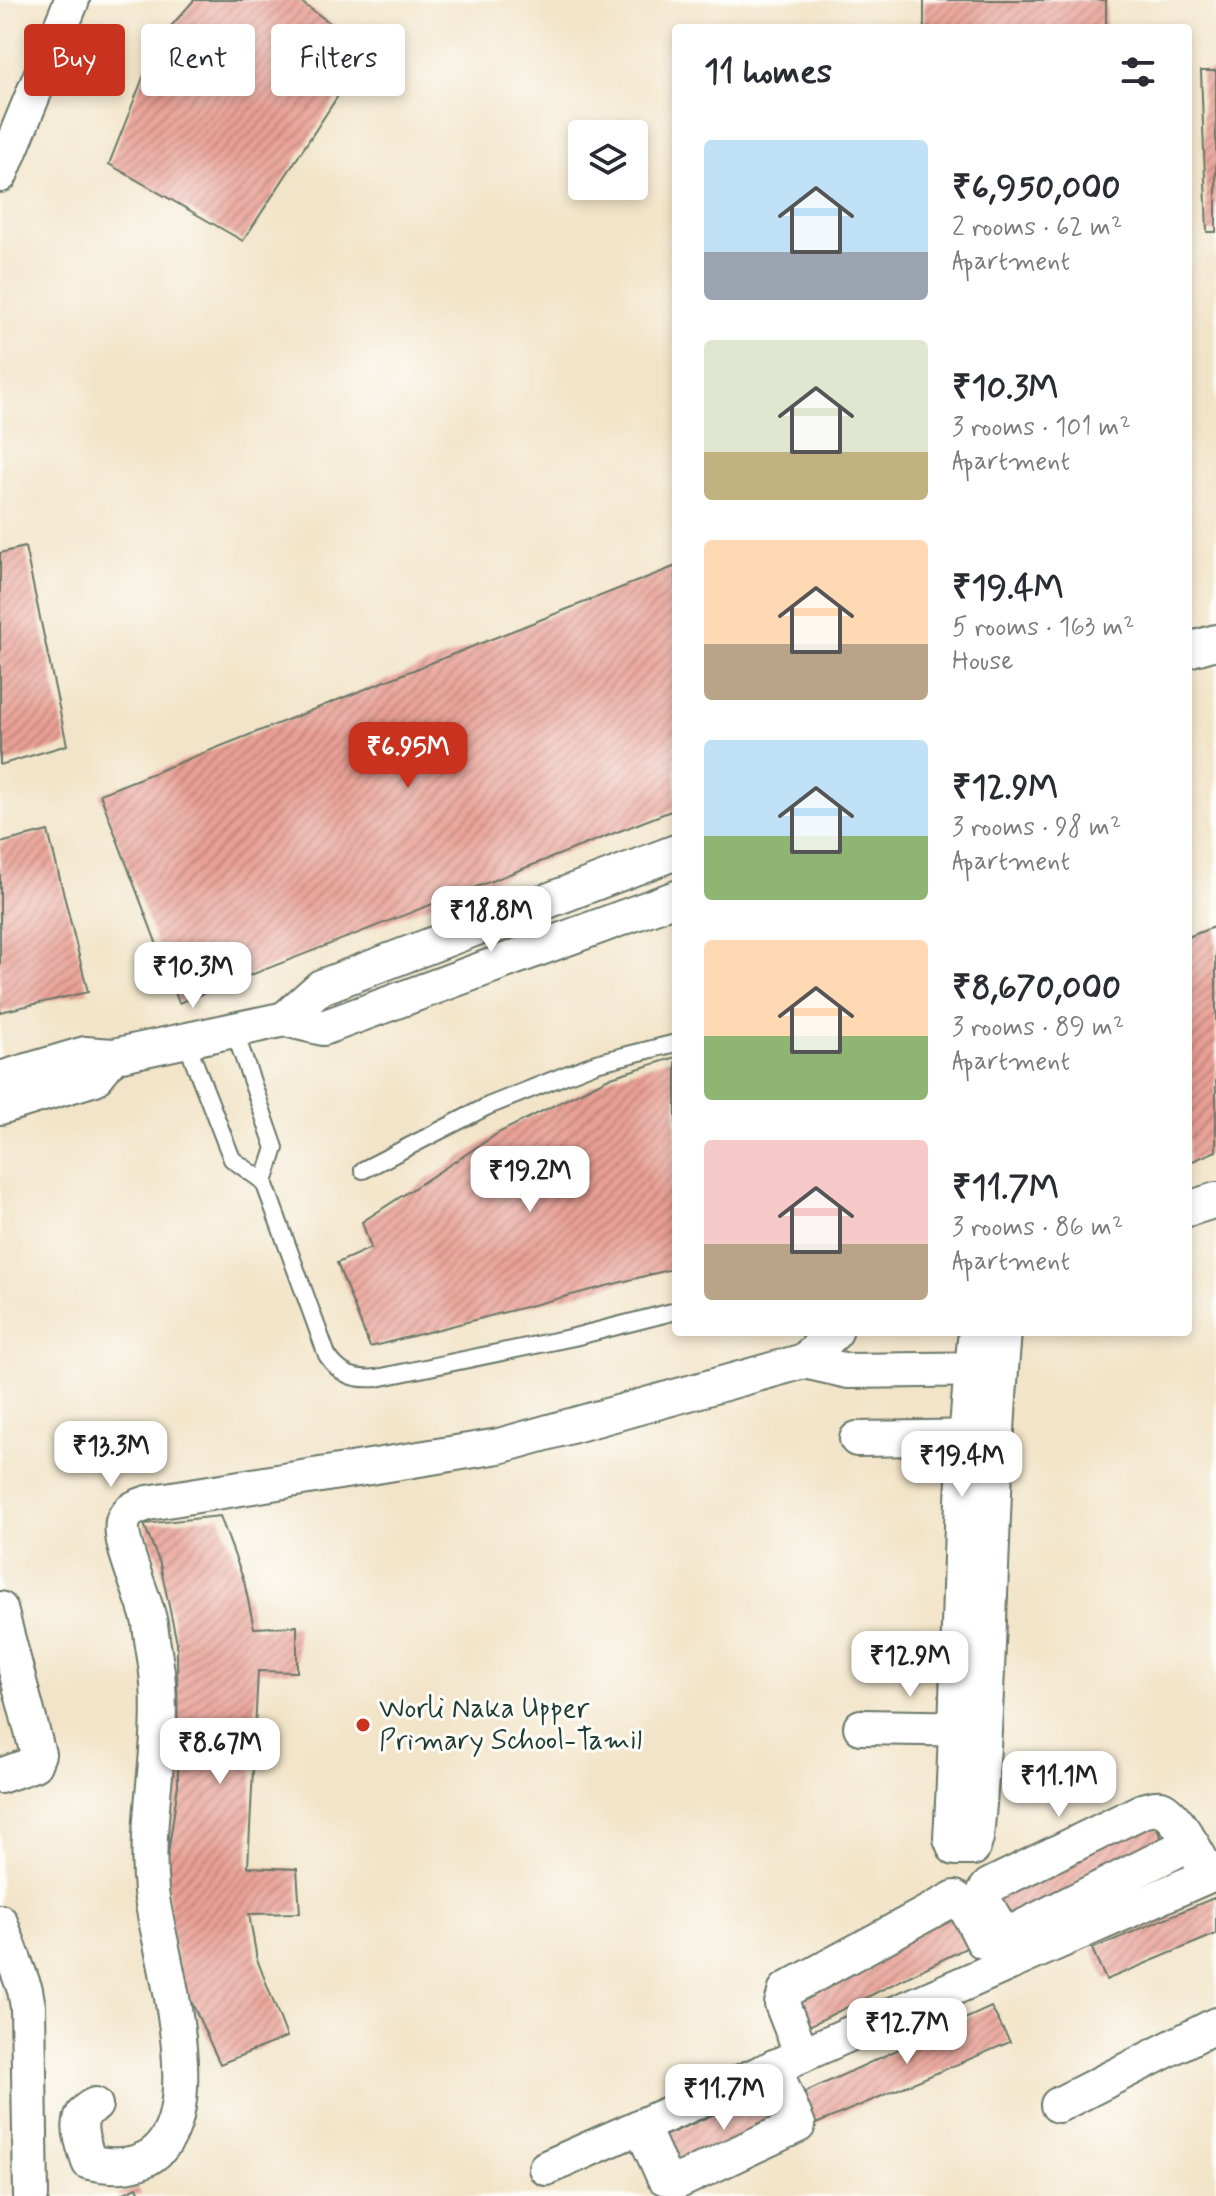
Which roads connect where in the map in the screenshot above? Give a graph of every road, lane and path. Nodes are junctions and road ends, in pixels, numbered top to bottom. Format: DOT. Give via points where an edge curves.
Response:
graph roads {
  1 [pos="72,0"];
  2 [pos="0,175"];
  3 [pos="1216,642"];
  4 [pos="1192,649"];
  5 [pos="672,854"];
  6 [pos="672,899"];
  7 [pos="285,1019"];
  8 [pos="234,1030"];
  9 [pos="186,1041"];
  10 [pos="672,1044"];
  11 [pos="113,1056"];
  12 [pos="0,1079"];
  13 [pos="0,1107"];
  14 [pos="363,1170"];
  15 [pos="264,1182"];
  16 [pos="1216,1200"];
  17 [pos="1192,1208"];
  18 [pos="672,1312"];
  19 [pos="831,1336"];
  20 [pos="977,1336"];
  21 [pos="1002,1336"];
  22 [pos="804,1361"];
  23 [pos="986,1369"];
  24 [pos="981,1437"];
  25 [pos="857,1439"];
  26 [pos="0,1609"];
  27 [pos="862,1719"];
  28 [pos="0,1776"];
  29 [pos="1191,1843"];
  30 [pos="1213,1873"];
  31 [pos="0,1922"];
  32 [pos="1006,1954"];
  33 [pos="10,1978"];
  34 [pos="1216,2025"];
  35 [pos="788,2061"];
  36 [pos="95,2105"];
  37 [pos="1058,2105"];
  38 [pos="641,2126"];
  39 [pos="546,2168"];
  40 [pos="31,2196"];
  1 -- 2 [label="street"];
  3 -- 4 [label="street"];
  5 -- 7 [label="street" via="321,987"];
  6 -- 7 [label="street" via="323,1028"];
  7 -- 8 [label="street"];
  8 -- 9 [label="street"];
  8 -- 15 [label="lane" via="275,1148"];
  9 -- 11 [label="street"];
  9 -- 15 [label="lane" via="232,1159"];
  10 -- 14 [label="lane" via="596,1063 488,1106"];
  11 -- 12 [label="street" via="85,1054"];
  11 -- 13 [label="street" via="95,1078"];
  15 -- 18 [label="lane" via="327,1355 347,1376 377,1378"];
  16 -- 17 [label="street"];
  19 -- 22 [label="street"];
  20 -- 23 [label="street"];
  21 -- 23 [label="street"];
  22 -- 23 [label="street" via="848,1371"];
  22 -- 36 [label="street" via="499,1446 148,1503 124,1517 121,1533 147,1606 159,1685 148,1864 161,1955 173,1994 182,2109 169,2151 144,2169 113,2172 89,2162 80,2119"];
  23 -- 24 [label="street"];
  24 -- 25 [label="street"];
  24 -- 27 [label="street" via="972,1722"];
  26 -- 28 [label="street" via="38,1754 34,1764"];
  29 -- 30 [label="street"];
  29 -- 32 [label="street"];
  29 -- 32 [label="street" via="1166,1811 1152,1808 989,1886 983,1898"];
  30 -- 32 [label="street"];
  31 -- 33 [label="street"];
  32 -- 35 [label="street"];
  32 -- 35 [label="street" via="962,1901 946,1901 786,1990 782,2004"];
  33 -- 40 [label="street" via="28,2007"];
  34 -- 37 [label="street"];
  35 -- 38 [label="street"];
  35 -- 38 [label="street" via="798,2125 679,2181 664,2177"];
  38 -- 39 [label="street"];
}
